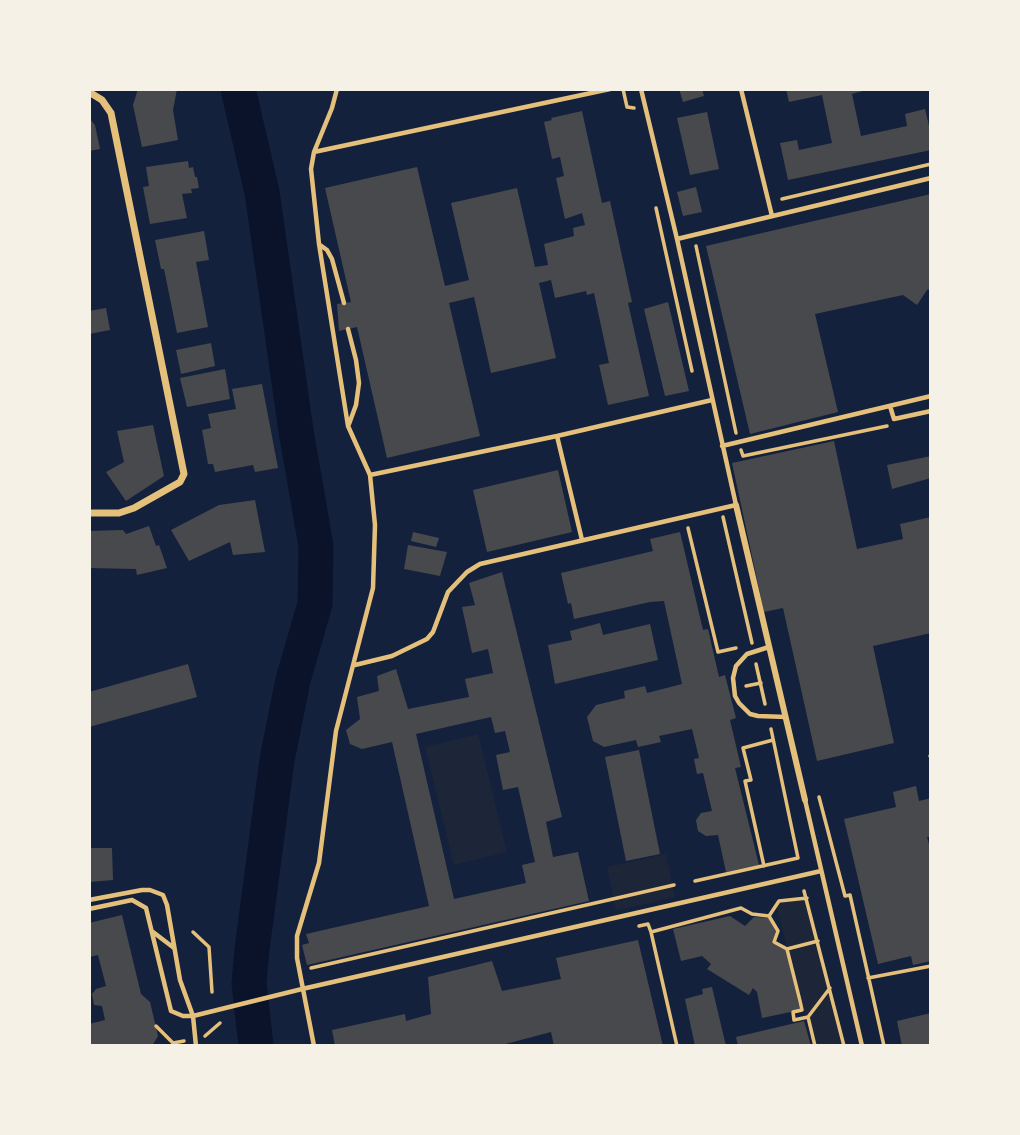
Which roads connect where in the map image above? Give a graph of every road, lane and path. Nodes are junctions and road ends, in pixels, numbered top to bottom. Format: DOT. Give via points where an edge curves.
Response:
graph roads {
  1 [pos="337,89"];
  2 [pos="610,89"];
  3 [pos="622,89"];
  4 [pos="641,89"];
  5 [pos="741,89"];
  6 [pos="89,92"];
  7 [pos="636,120"];
  8 [pos="314,152"];
  9 [pos="931,164"];
  10 [pos="931,178"];
  11 [pos="653,198"];
  12 [pos="782,199"];
  13 [pos="772,216"];
  14 [pos="677,239"];
  15 [pos="701,242"];
  16 [pos="319,244"];
  17 [pos="344,303"];
  18 [pos="348,329"];
  19 [pos="693,372"];
  20 [pos="931,396"];
  21 [pos="712,400"];
  22 [pos="890,406"];
  23 [pos="931,411"];
  24 [pos="894,425"];
  25 [pos="348,426"];
  26 [pos="557,436"];
  27 [pos="738,442"];
  28 [pos="722,446"];
  29 [pos="370,475"];
  30 [pos="736,505"];
  31 [pos="721,509"];
  32 [pos="89,513"];
  33 [pos="685,517"];
  34 [pos="582,540"];
  35 [pos="741,647"];
  36 [pos="769,647"];
  37 [pos="754,651"];
  38 [pos="355,665"];
  39 [pos="768,717"];
  40 [pos="786,717"];
  41 [pos="773,740"];
  42 [pos="818,796"];
  43 [pos="805,800"];
  44 [pos="764,866"];
  45 [pos="821,871"];
  46 [pos="695,881"];
  47 [pos="674,885"];
  48 [pos="804,891"];
  49 [pos="807,898"];
  50 [pos="89,900"];
  51 [pos="89,909"];
  52 [pos="769,916"];
  53 [pos="635,927"];
  54 [pos="152,931"];
  55 [pos="193,932"];
  56 [pos="651,932"];
  57 [pos="818,941"];
  58 [pos="174,948"];
  59 [pos="787,949"];
  60 [pos="931,966"];
  61 [pos="310,969"];
  62 [pos="869,978"];
  63 [pos="830,988"];
  64 [pos="302,989"];
  65 [pos="212,992"];
  66 [pos="193,1016"];
  67 [pos="808,1017"];
  68 [pos="196,1046"];
  69 [pos="314,1046"];
  70 [pos="677,1046"];
  71 [pos="815,1046"];
  72 [pos="844,1046"];
  73 [pos="862,1046"];
  74 [pos="884,1046"];
  1 -- 8 [label="lane"];
  2 -- 8 [label="lane"];
  3 -- 7 [label="path" via="627,107 634,106"];
  4 -- 14 [label="lane"];
  5 -- 13 [label="lane"];
  6 -- 32 [label="street" via="111,113 184,474 180,482 134,509"];
  8 -- 16 [label="lane" via="311,169"];
  9 -- 12 [label="path"];
  10 -- 13 [label="lane"];
  11 -- 19 [label="path"];
  13 -- 14 [label="lane"];
  14 -- 21 [label="lane"];
  15 -- 27 [label="path" via="694,248"];
  16 -- 17 [label="lane" via="332,259"];
  16 -- 25 [label="lane"];
  18 -- 25 [label="lane" via="359,383"];
  20 -- 22 [label="lane"];
  21 -- 26 [label="lane"];
  21 -- 28 [label="lane"];
  22 -- 23 [label="lane" via="894,419"];
  22 -- 27 [label="lane"];
  24 -- 27 [label="path" via="743,456"];
  25 -- 29 [label="lane"];
  26 -- 29 [label="lane"];
  26 -- 34 [label="lane"];
  27 -- 28 [label="lane"];
  28 -- 30 [label="lane"];
  29 -- 38 [label="lane" via="375,525 373,588"];
  30 -- 31 [label="lane"];
  30 -- 36 [label="street"];
  31 -- 33 [label="lane"];
  31 -- 37 [label="path"];
  33 -- 34 [label="lane"];
  33 -- 35 [label="path" via="718,652"];
  34 -- 38 [label="lane" via="480,564 448,592 427,639 392,656"];
  36 -- 37 [label="lane"];
  36 -- 40 [label="street"];
  37 -- 39 [label="path"];
  37 -- 39 [label="lane" via="736,666 735,696 744,710"];
  38 -- 64 [label="lane" via="333,750 319,863 297,936"];
  39 -- 40 [label="lane"];
  39 -- 41 [label="path"];
  40 -- 43 [label="street"];
  41 -- 44 [label="path" via="798,858"];
  41 -- 44 [label="path" via="743,748 751,780 745,781"];
  42 -- 62 [label="path" via="845,896 850,895"];
  43 -- 45 [label="lane"];
  44 -- 46 [label="path"];
  45 -- 64 [label="lane"];
  45 -- 73 [label="lane"];
  47 -- 61 [label="path"];
  48 -- 49 [label="path"];
  49 -- 52 [label="path" via="779,901"];
  49 -- 57 [label="path"];
  50 -- 58 [label="lane" via="142,890 158,892 167,905"];
  51 -- 54 [label="lane" via="132,900 146,908"];
  52 -- 56 [label="path" via="741,908"];
  52 -- 59 [label="path" via="778,931 774,942"];
  53 -- 56 [label="path" via="648,924"];
  54 -- 58 [label="lane"];
  54 -- 66 [label="lane" via="172,1011"];
  55 -- 65 [label="path" via="209,947"];
  56 -- 70 [label="path"];
  57 -- 59 [label="path"];
  57 -- 63 [label="path"];
  58 -- 66 [label="lane"];
  59 -- 67 [label="path" via="802,1010 793,1012 794,1020"];
  60 -- 62 [label="path"];
  62 -- 74 [label="path"];
  63 -- 67 [label="path"];
  63 -- 72 [label="path"];
  64 -- 66 [label="lane"];
  64 -- 69 [label="lane"];
  66 -- 68 [label="lane"];
  67 -- 71 [label="path"];
}
